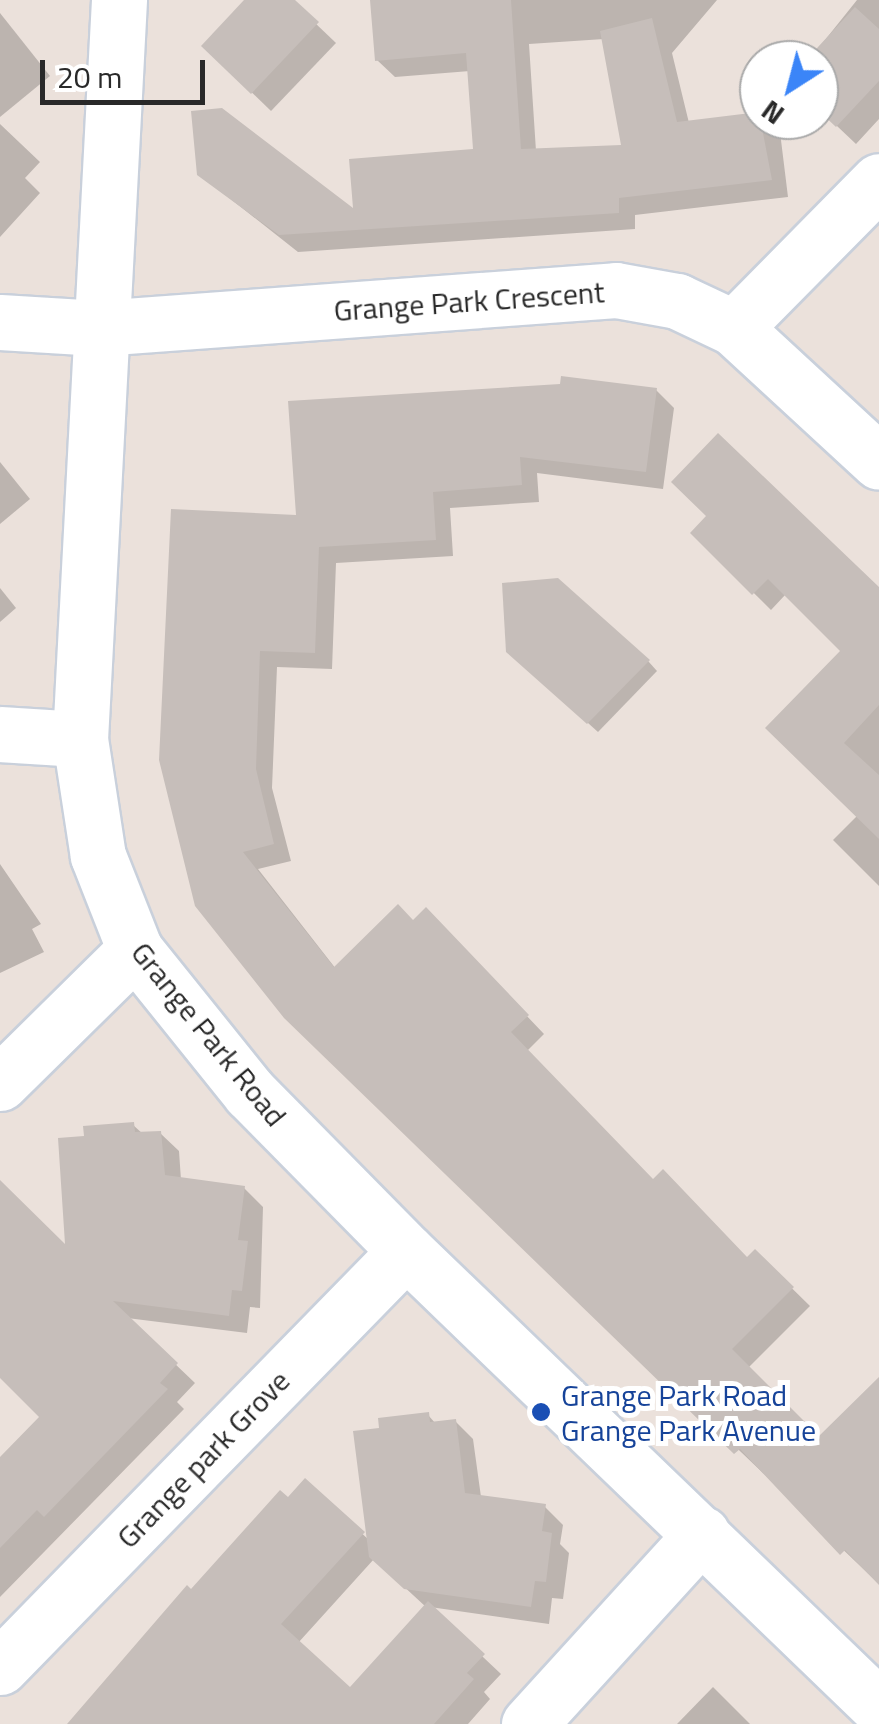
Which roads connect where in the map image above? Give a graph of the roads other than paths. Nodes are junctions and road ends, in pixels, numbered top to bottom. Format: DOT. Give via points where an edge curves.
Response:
graph roads {
  1 [pos="119,0"];
  2 [pos="879,181"];
  3 [pos="0,322"];
  4 [pos="99,328"];
  5 [pos="734,328"];
  6 [pos="879,462"];
  7 [pos="0,734"];
  8 [pos="80,738"];
  9 [pos="135,950"];
  10 [pos="0,1083"];
  11 [pos="406,1251"];
  12 [pos="702,1534"];
  13 [pos="0,1667"];
  14 [pos="879,1707"];
  15 [pos="529,1724"];
  1 -- 4 [label="street, Grange Park Road"];
  2 -- 5 [label="street"];
  3 -- 4 [label="street, Grange Park Crescent"];
  4 -- 5 [label="street, Grange Park Crescent" via="616,290 677,301"];
  4 -- 8 [label="street, Grange Park Road"];
  5 -- 6 [label="street, Grange Park Crescent"];
  7 -- 8 [label="street"];
  8 -- 9 [label="street, Grange Park Road" via="98,856"];
  9 -- 10 [label="street"];
  9 -- 11 [label="street, Grange Park Road" via="250,1093"];
  11 -- 12 [label="street, Grange Park Road"];
  11 -- 13 [label="street, Grange park Grove"];
  12 -- 14 [label="street, Grange Park Road"];
  12 -- 15 [label="street"];
}
